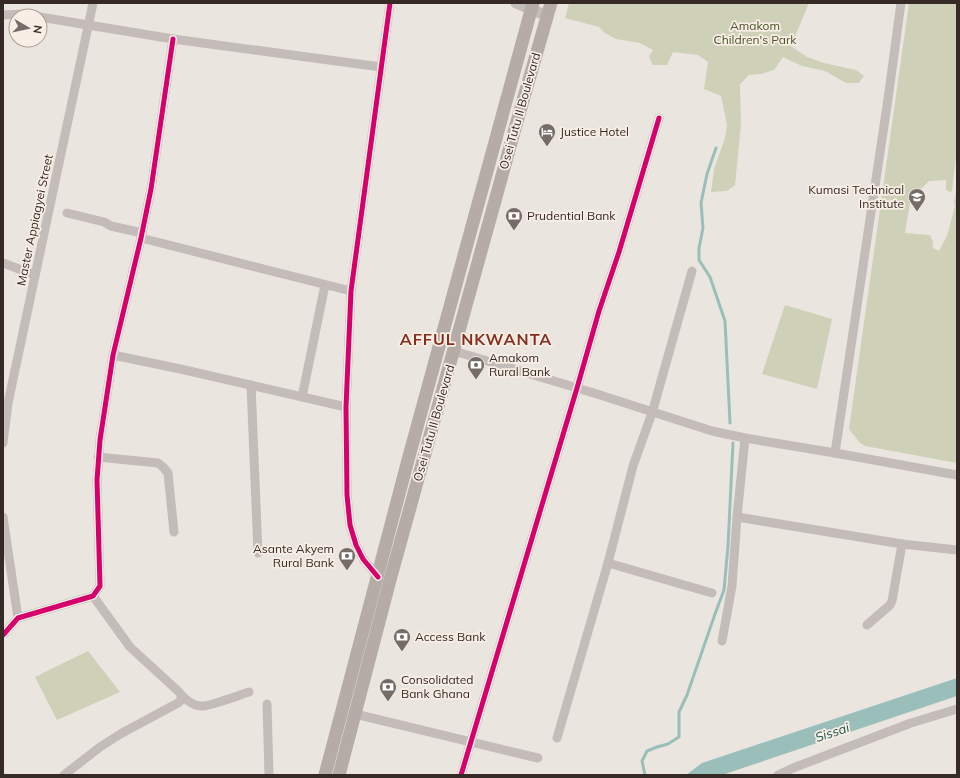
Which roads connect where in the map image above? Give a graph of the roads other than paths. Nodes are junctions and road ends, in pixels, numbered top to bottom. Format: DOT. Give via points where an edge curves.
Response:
graph roads {
  1 [pos="93,3"];
  2 [pos="390,3"];
  3 [pos="516,3"];
  4 [pos="551,3"];
  5 [pos="901,3"];
  6 [pos="532,6"];
  7 [pos="547,16"];
  8 [pos="48,18"];
  9 [pos="90,24"];
  10 [pos="173,39"];
  11 [pos="381,67"];
  12 [pos="658,118"];
  13 [pos="67,213"];
  14 [pos="142,235"];
  15 [pos="3,263"];
  16 [pos="692,271"];
  17 [pos="35,275"];
  18 [pos="325,285"];
  19 [pos="351,291"];
  20 [pos="454,351"];
  21 [pos="113,355"];
  22 [pos="251,385"];
  23 [pos="577,388"];
  24 [pos="302,397"];
  25 [pos="346,407"];
  26 [pos="652,412"];
  27 [pos="745,438"];
  28 [pos="3,443"];
  29 [pos="835,453"];
  30 [pos="98,457"];
  31 [pos="957,475"];
  32 [pos="3,517"];
  33 [pos="737,517"];
  34 [pos="174,532"];
  35 [pos="902,544"];
  36 [pos="957,550"];
  37 [pos="258,553"];
  38 [pos="608,564"];
  39 [pos="378,577"];
  40 [pos="712,593"];
  41 [pos="93,596"];
  42 [pos="18,618"];
  43 [pos="867,625"];
  44 [pos="3,635"];
  45 [pos="722,641"];
  46 [pos="249,692"];
  47 [pos="181,695"];
  48 [pos="267,704"];
  49 [pos="957,709"];
  50 [pos="355,714"];
  51 [pos="556,738"];
  52 [pos="471,742"];
  53 [pos="538,758"];
  54 [pos="64,775"];
  55 [pos="269,775"];
  56 [pos="325,775"];
  57 [pos="339,775"];
  58 [pos="461,775"];
  59 [pos="778,775"];
  1 -- 9 [label="street, Master Appiagyei Street"];
  2 -- 11 [label="street"];
  3 -- 6 [label="street"];
  4 -- 7 [label="main road, Osei Tutu II Boulevard"];
  5 -- 29 [label="street"];
  6 -- 7 [label="street"];
  6 -- 39 [label="main road, Osei Tutu II Boulevard"];
  7 -- 20 [label="main road, Osei Tutu II Boulevard"];
  8 -- 9 [label="street"];
  9 -- 10 [label="street"];
  9 -- 17 [label="street, Master Appiagyei Street"];
  10 -- 11 [label="street"];
  10 -- 14 [label="street"];
  11 -- 19 [label="street"];
  12 -- 23 [label="street"];
  13 -- 14 [label="street"];
  14 -- 18 [label="street"];
  14 -- 21 [label="street"];
  15 -- 17 [label="street"];
  16 -- 26 [label="street"];
  17 -- 28 [label="street, Master Appiagyei Street" via="8,403"];
  18 -- 19 [label="street"];
  18 -- 24 [label="street"];
  19 -- 25 [label="street"];
  20 -- 23 [label="street"];
  20 -- 50 [label="main road, Osei Tutu II Boulevard"];
  21 -- 22 [label="street"];
  21 -- 30 [label="street"];
  22 -- 24 [label="street"];
  22 -- 37 [label="street"];
  23 -- 26 [label="street"];
  23 -- 52 [label="street"];
  24 -- 25 [label="street"];
  25 -- 39 [label="street" via="346,481 350,525 363,559"];
  26 -- 27 [label="street" via="712,431"];
  26 -- 38 [label="street" via="633,466"];
  27 -- 29 [label="street"];
  27 -- 33 [label="street"];
  29 -- 31 [label="street"];
  30 -- 34 [label="street" via="158,463 163,467 168,473"];
  30 -- 41 [label="street" via="100,583"];
  32 -- 42 [label="street"];
  33 -- 35 [label="street"];
  33 -- 45 [label="street" via="732,586"];
  35 -- 36 [label="street"];
  35 -- 43 [label="street" via="892,601"];
  38 -- 40 [label="street"];
  38 -- 51 [label="street"];
  39 -- 56 [label="main road, Osei Tutu II Boulevard"];
  41 -- 42 [label="street"];
  41 -- 47 [label="street" via="130,647"];
  42 -- 44 [label="street"];
  46 -- 47 [label="street" via="203,706 194,705"];
  47 -- 54 [label="street" via="178,704 122,733"];
  48 -- 55 [label="street"];
  49 -- 59 [label="street" via="910,723"];
  50 -- 52 [label="street"];
  50 -- 57 [label="main road, Osei Tutu II Boulevard"];
  52 -- 53 [label="street"];
  52 -- 58 [label="street"];
}
